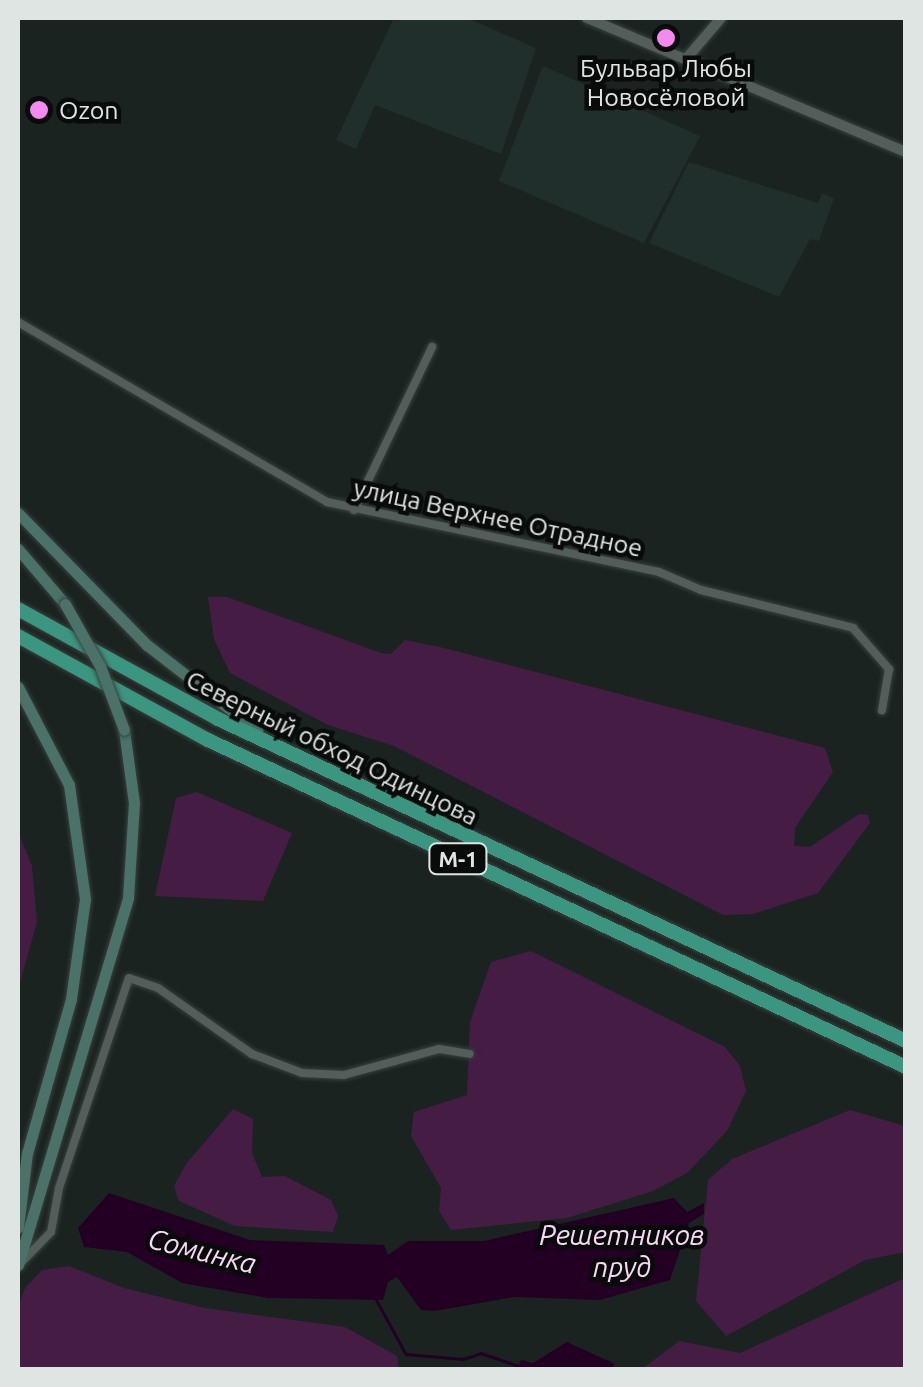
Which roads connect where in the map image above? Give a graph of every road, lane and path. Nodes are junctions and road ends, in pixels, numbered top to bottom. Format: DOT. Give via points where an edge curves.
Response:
graph roads {
  1 [pos="587,18"];
  2 [pos="720,18"];
  3 [pos="686,58"];
  4 [pos="906,152"];
  5 [pos="19,325"];
  6 [pos="432,347"];
  7 [pos="354,510"];
  8 [pos="18,513"];
  9 [pos="18,549"];
  10 [pos="18,608"];
  11 [pos="18,636"];
  12 [pos="18,687"];
  13 [pos="882,710"];
  14 [pos="334,774"];
  15 [pos="906,1041"];
  16 [pos="470,1054"];
  17 [pos="906,1067"];
  18 [pos="18,1227"];
  19 [pos="18,1266"];
  1 -- 3 [label="street"];
  2 -- 3 [label="street"];
  3 -- 4 [label="street"];
  5 -- 7 [label="street, улица Верхнее Отрадное" via="304,490"];
  6 -- 7 [label="street"];
  7 -- 13 [label="street, улица Верхнее Отрадное" via="659,572 700,590 853,628 889,669"];
  8 -- 14 [label="main road" via="183,677 248,725"];
  9 -- 19 [label="main road, bridge" via="65,604 100,666 124,730 134,803 128,898"];
  10 -- 14 [label="highway, Северный обход Одинцова / М-1" via="117,668"];
  11 -- 17 [label="highway, Северный обход Одинцова / М-1" via="208,740"];
  12 -- 18 [label="main road" via="68,786 85,899 68,1016 24,1163"];
  14 -- 15 [label="highway, Северный обход Одинцова / М-1"];
  16 -- 19 [label="street" via="439,1049 344,1075 302,1073 252,1054 158,988 130,978 59,1188 51,1232"];
}
